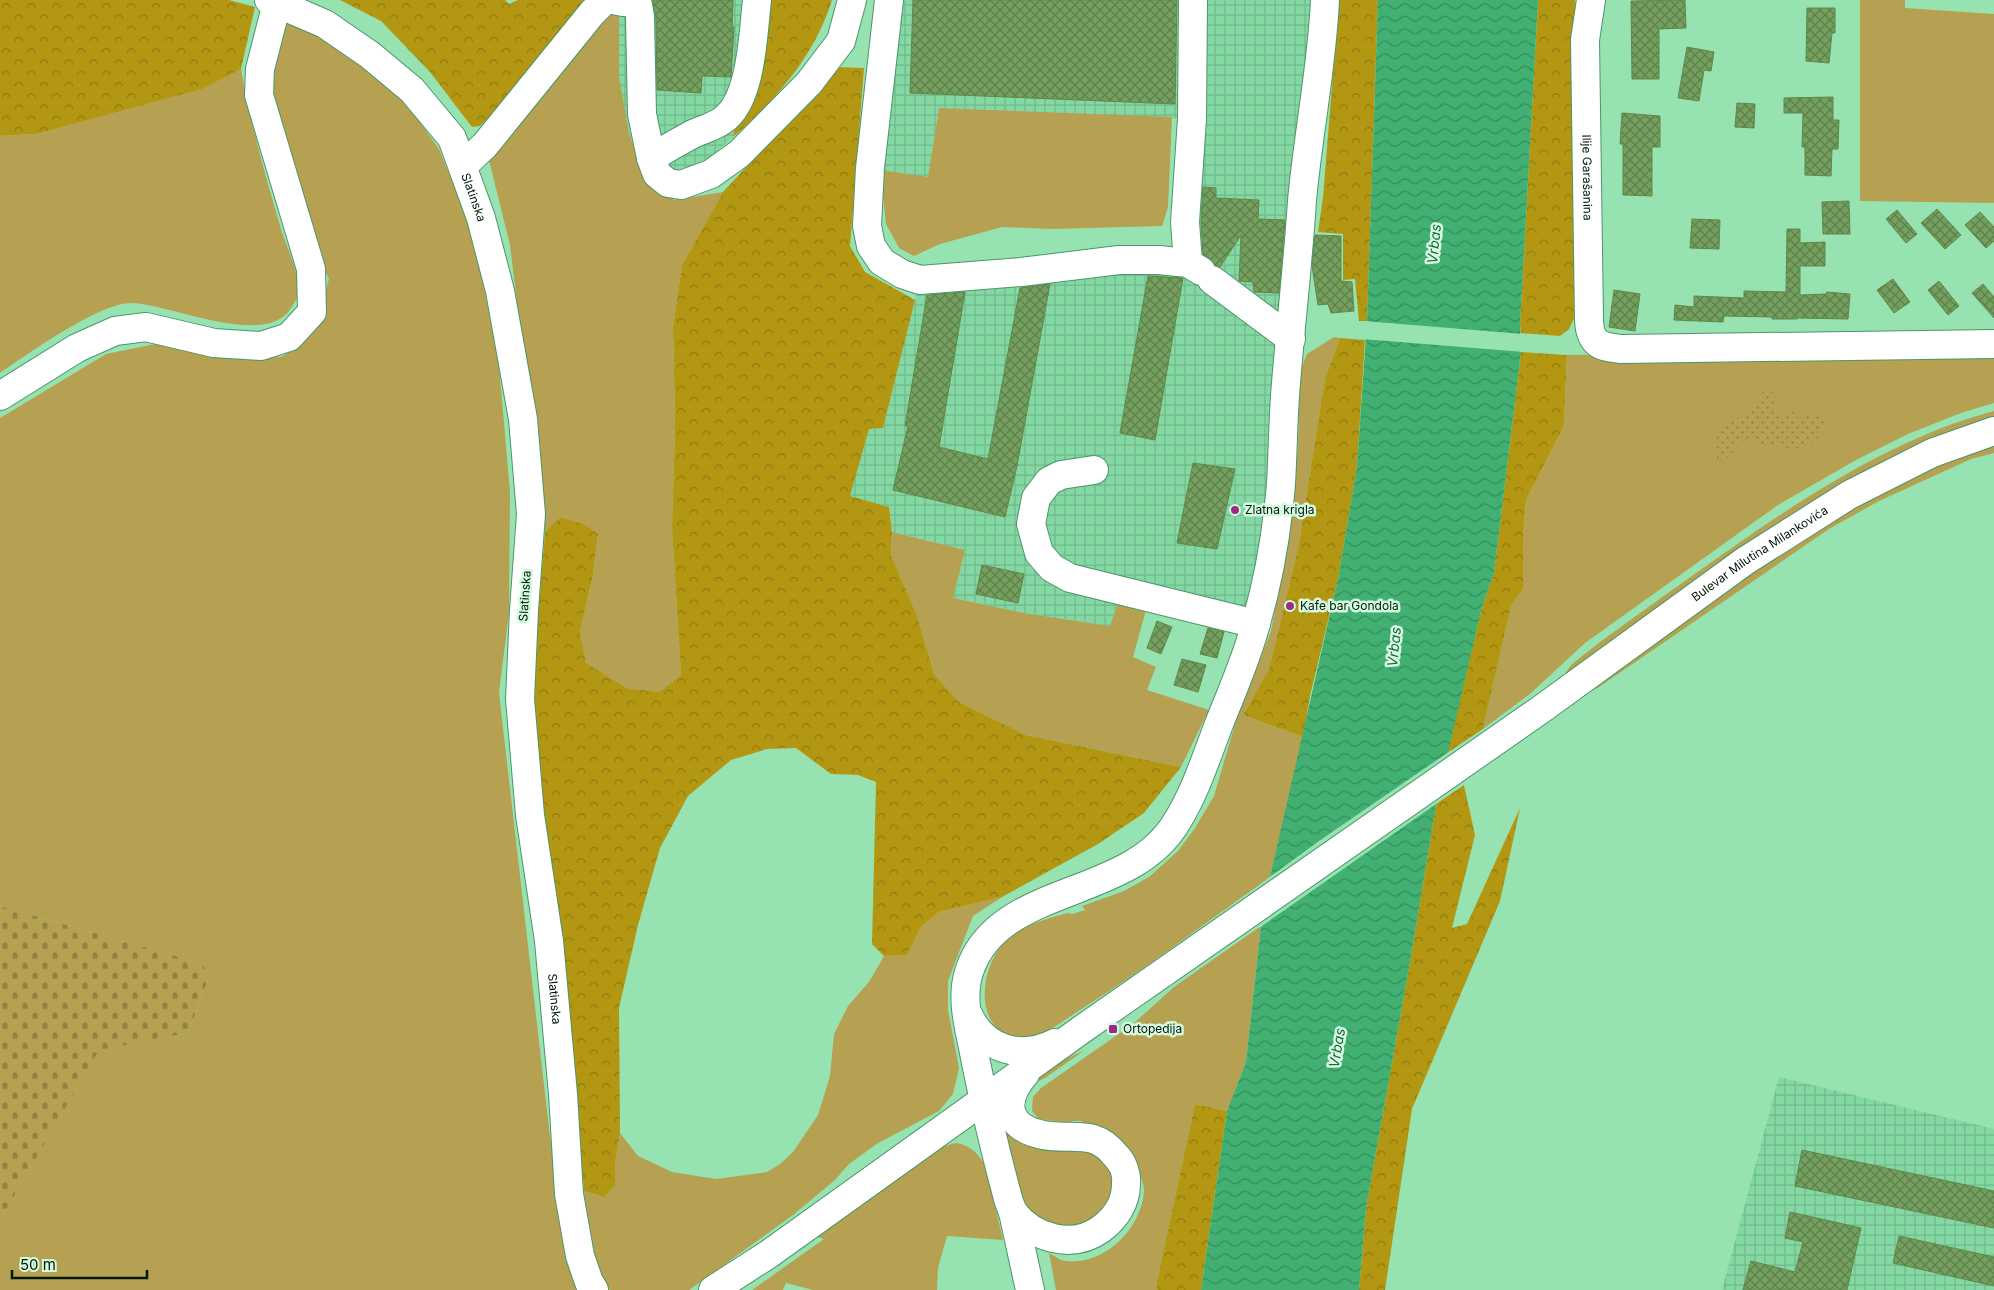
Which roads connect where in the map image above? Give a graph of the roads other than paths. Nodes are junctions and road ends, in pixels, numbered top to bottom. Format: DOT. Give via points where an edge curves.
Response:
graph roads {
  1 [pos="605,0"];
  2 [pos="613,0"];
  3 [pos="758,0"];
  4 [pos="852,0"];
  5 [pos="889,0"];
  6 [pos="1193,0"];
  7 [pos="1325,0"];
  8 [pos="1591,0"];
  9 [pos="273,1"];
  10 [pos="651,158"];
  11 [pos="463,166"];
  12 [pos="1200,271"];
  13 [pos="1291,339"];
  14 [pos="1994,344"];
  15 [pos="0,396"];
  16 [pos="1994,431"];
  17 [pos="1094,470"];
  18 [pos="1256,624"];
  19 [pos="966,1010"];
  20 [pos="1081,1030"];
  21 [pos="1039,1060"];
  22 [pos="984,1101"];
  23 [pos="1013,1212"];
  24 [pos="594,1290"];
  25 [pos="713,1290"];
  26 [pos="1030,1290"];
  1 -- 11 [label="street" via="485,145"];
  2 -- 10 [label="street" via="631,1 638,6 642,114"];
  3 -- 10 [label="street" via="747,76 737,105 724,120"];
  4 -- 10 [label="street" via="841,41 809,82 739,154 710,174 681,185 668,183 657,174"];
  5 -- 12 [label="street" via="870,168 867,226 870,246 882,262 920,280 1119,260 1159,260"];
  6 -- 12 [label="street" via="1192,119 1185,222"];
  7 -- 13 [label="street" via="1304,177"];
  8 -- 14 [label="street, Ilije Garašanina" via="1585,40 1589,320 1591,334 1598,344 1621,349"];
  9 -- 11 [label="street, Slatinska" via="325,24 412,90 452,138"];
  9 -- 15 [label="street" via="260,69 259,95 311,268 312,312 289,337 261,346 214,343 146,327 116,331 77,348"];
  11 -- 24 [label="street, Slatinska" via="500,290 523,419 531,514 520,700 530,815 549,941 564,1094 569,1194 580,1256"];
  12 -- 13 [label="street"];
  13 -- 18 [label="street" via="1285,385 1279,508"];
  16 -- 20 [label="street, Bulevar Milutina Milankovića" via="1932,453 1849,495 1745,561 1543,708"];
  17 -- 18 [label="street" via="1061,475 1049,481 1036,498 1031,524 1039,553 1052,568 1070,578"];
  18 -- 19 [label="street" via="1193,791 1175,825 1156,849 1127,868 1021,913 989,935 970,967 966,982"];
  19 -- 20 [label="street" via="982,1036 1008,1051 1052,1045"];
  19 -- 22 [label="street"];
  20 -- 21 [label="street"];
  21 -- 22 [label="street"];
  21 -- 23 [label="street" via="1024,1074 1012,1094 1009,1104 1014,1118 1033,1133 1095,1138 1109,1147 1124,1169 1124,1200 1113,1218 1094,1234 1076,1239 1060,1240 1040,1234 1022,1223"];
  22 -- 23 [label="street"];
  22 -- 25 [label="street" via="769,1254"];
  23 -- 26 [label="street"];
}
